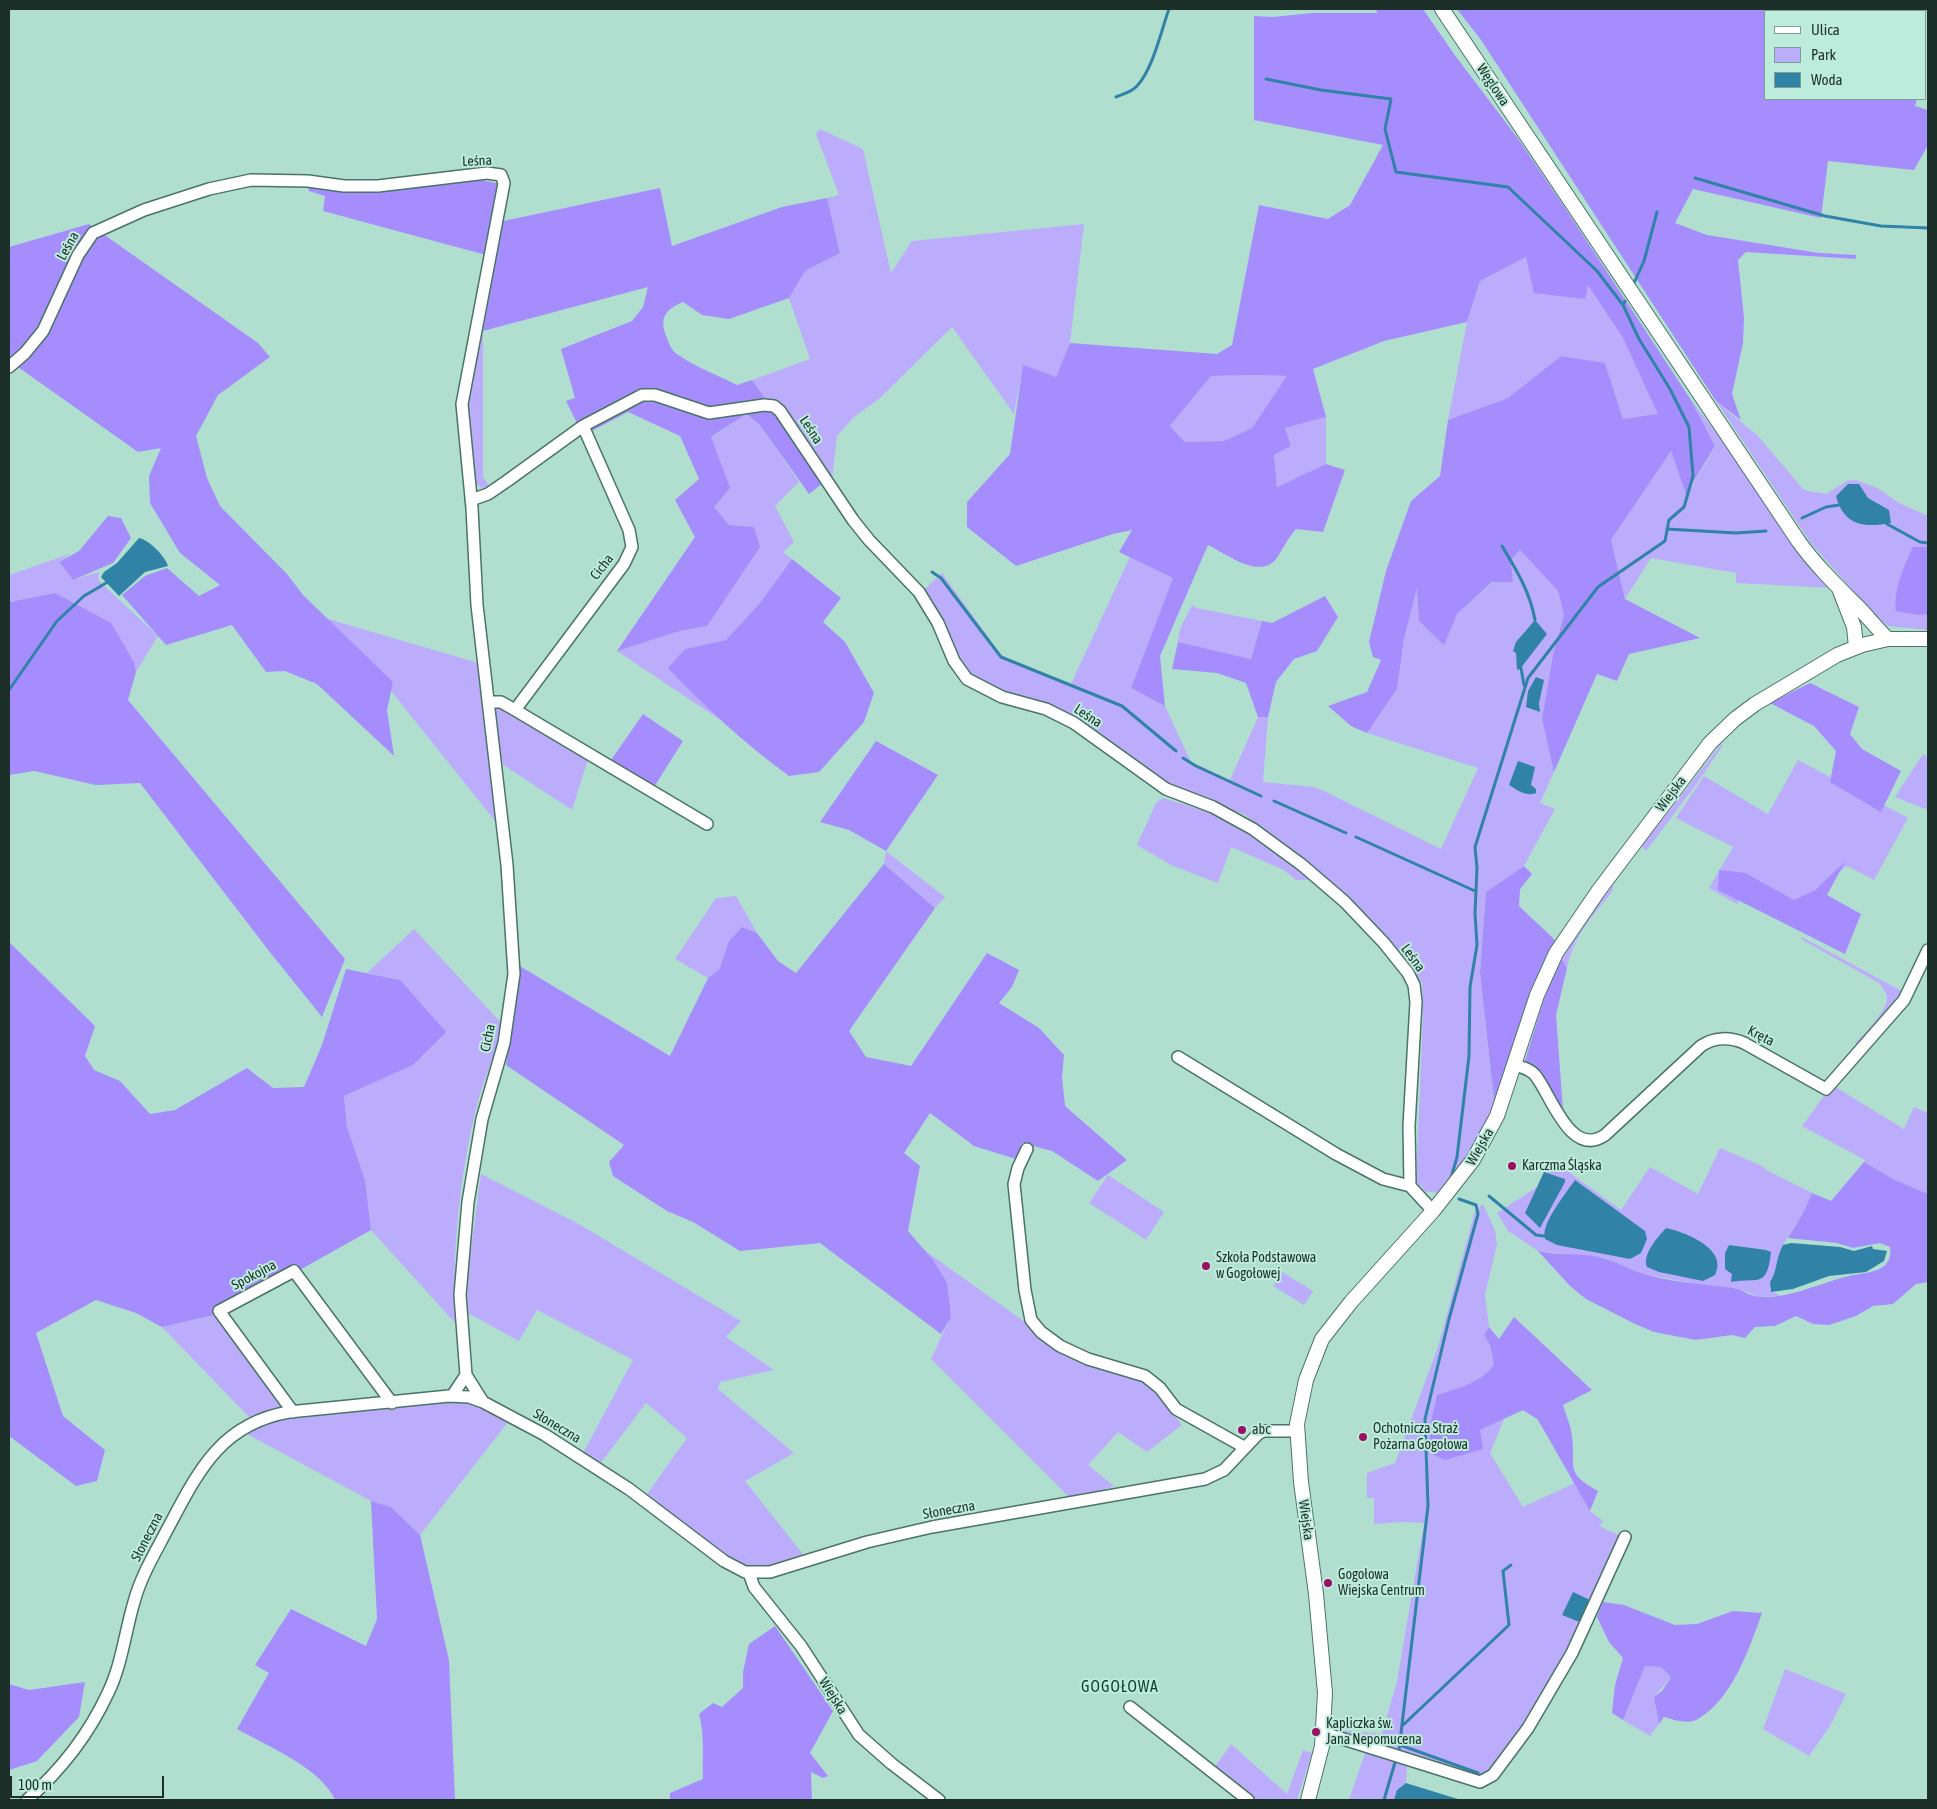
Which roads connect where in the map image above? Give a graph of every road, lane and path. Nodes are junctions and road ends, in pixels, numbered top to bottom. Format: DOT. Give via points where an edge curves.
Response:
graph roads {
  1 [pos="1442,9"];
  2 [pos="9,367"];
  3 [pos="583,426"];
  4 [pos="472,500"];
  5 [pos="1840,590"];
  6 [pos="1888,639"];
  7 [pos="1928,639"];
  8 [pos="1856,647"];
  9 [pos="488,702"];
  10 [pos="516,710"];
  11 [pos="707,824"];
  12 [pos="1928,950"];
  13 [pos="1178,1057"];
  14 [pos="1514,1065"];
  15 [pos="1027,1149"];
  16 [pos="1410,1186"];
  17 [pos="1433,1211"];
  18 [pos="466,1375"];
  19 [pos="452,1396"];
  20 [pos="483,1402"];
  21 [pos="392,1403"];
  22 [pos="293,1412"];
  23 [pos="1297,1431"];
  24 [pos="1244,1447"];
  25 [pos="1625,1537"];
  26 [pos="750,1573"];
  27 [pos="1130,1707"];
  28 [pos="1324,1733"];
  29 [pos="27,1800"];
  30 [pos="939,1800"];
  31 [pos="1248,1800"];
  32 [pos="1308,1800"];
  1 -- 5 [label="street, Węglowa" via="1799,542"];
  2 -- 4 [label="street, Leśna" via="42,331 78,255 93,232 144,210 209,188 251,180 378,186 470,175 501,175 504,183 502,199 462,404"];
  3 -- 4 [label="street" via="488,494"];
  3 -- 10 [label="street, Cicha" via="629,530 631,550"];
  3 -- 16 [label="street, Leśna" via="642,395 655,396 709,414 774,406 780,410 858,527 919,592 938,623 954,662 967,679 1002,697 1046,709 1074,723 1166,789 1239,820 1302,865 1345,902 1384,943 1414,985"];
  4 -- 9 [label="street, Leśna" via="477,605"];
  5 -- 6 [label="street"];
  5 -- 8 [label="street" via="1854,626"];
  6 -- 7 [label="street, Wiejska"];
  6 -- 8 [label="street, Wiejska"];
  8 -- 14 [label="street, Wiejska" via="1823,663 1750,708 1726,727 1702,753 1561,944 1540,985"];
  9 -- 10 [label="street" via="501,702"];
  9 -- 18 [label="street, Cicha" via="507,865 514,974 504,1043 482,1119 468,1202 460,1295"];
  10 -- 11 [label="street"];
  12 -- 14 [label="street, Kręta" via="1904,1000 1826,1089 1744,1043 1714,1040 1701,1046 1605,1136 1589,1141 1563,1123 1533,1073"];
  13 -- 16 [label="street" via="1336,1154 1383,1179"];
  14 -- 17 [label="street, Wiejska" via="1502,1104 1484,1141 1463,1175"];
  15 -- 24 [label="street" via="1014,1184 1031,1320 1060,1346 1088,1359 1144,1376 1160,1388 1176,1409"];
  16 -- 17 [label="street"];
  17 -- 23 [label="street, Wiejska" via="1327,1332 1306,1380 1298,1409"];
  18 -- 19 [label="street"];
  18 -- 20 [label="street, Cicha"];
  19 -- 20 [label="street, Słoneczna"];
  19 -- 21 [label="street, Słoneczna"];
  20 -- 26 [label="street, Słoneczna" via="545,1435 605,1473 719,1558"];
  21 -- 22 [label="street, Słoneczna"];
  21 -- 22 [label="street, Spokojna" via="294,1271 219,1311"];
  22 -- 29 [label="street, Słoneczna" via="267,1418 242,1430 220,1447 198,1472 142,1578 115,1675 102,1706 65,1762"];
  23 -- 24 [label="street, Słoneczna" via="1263,1431"];
  23 -- 28 [label="street, Wiejska" via="1325,1680"];
  24 -- 26 [label="street, Słoneczna" via="1224,1470 1205,1479 932,1527 867,1542 780,1570"];
  25 -- 28 [label="street" via="1572,1653 1528,1728 1493,1775 1480,1782"];
  26 -- 30 [label="street, Wiejska" via="754,1587 801,1646 855,1730 881,1756"];
  27 -- 31 [label="street"];
  28 -- 32 [label="street, Wiejska"];
}
